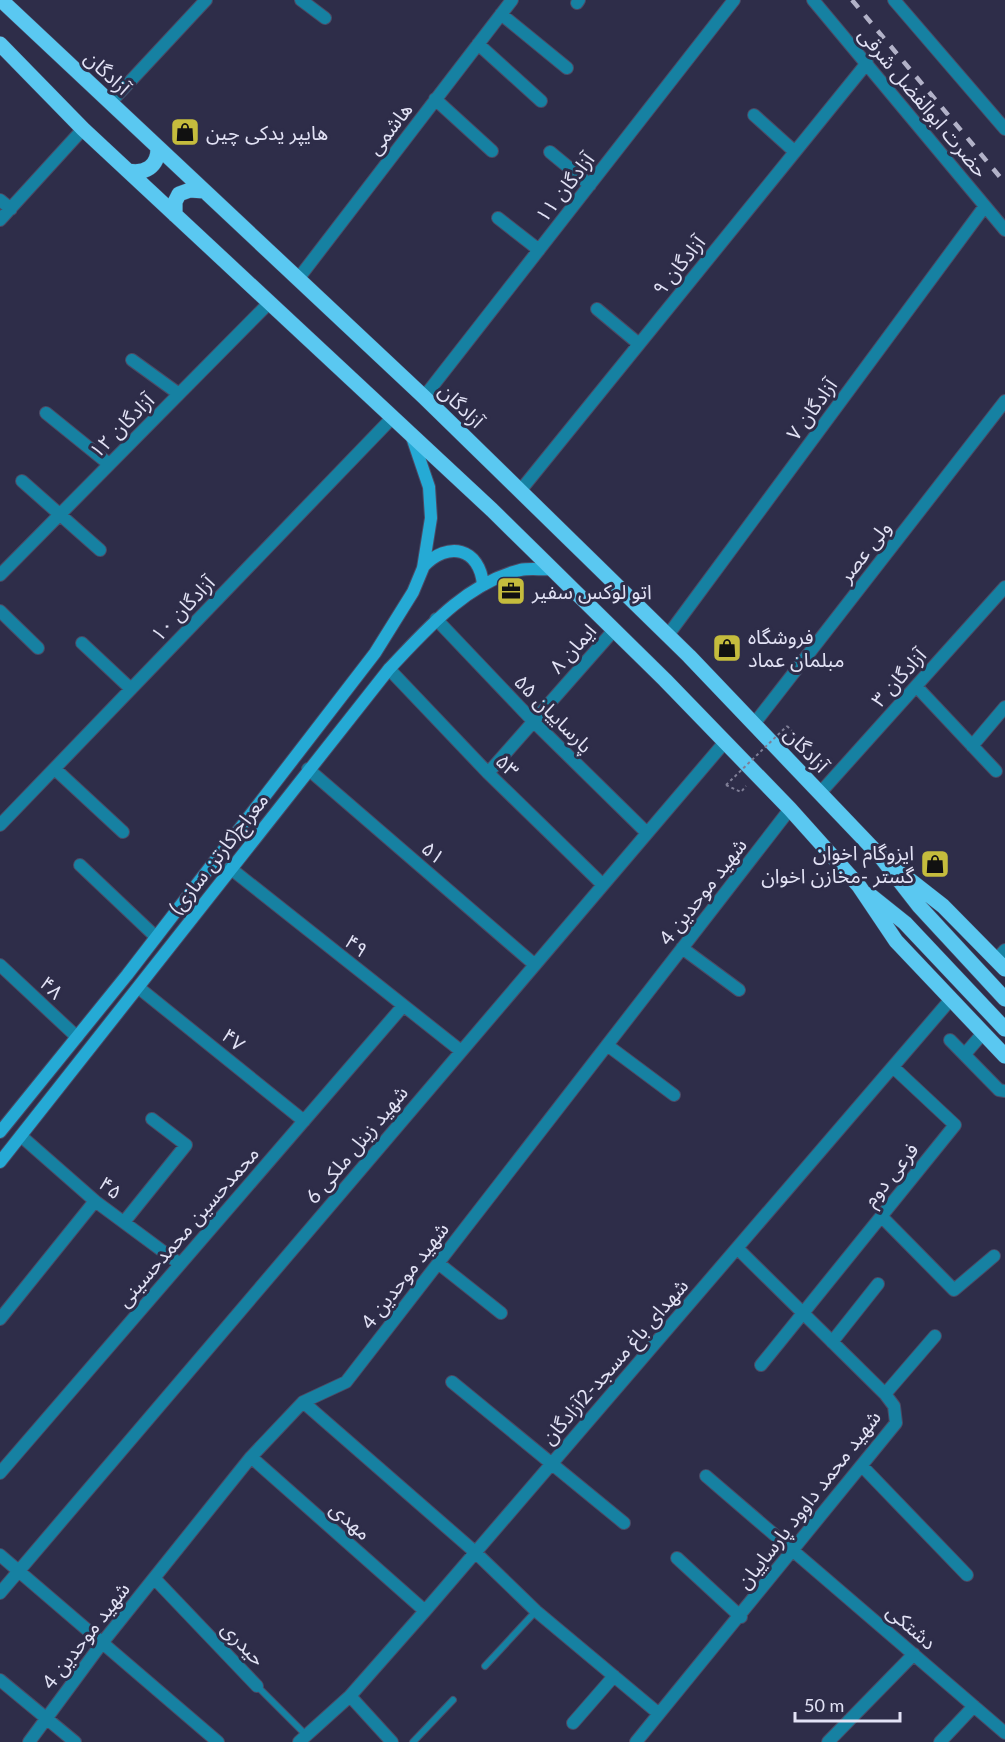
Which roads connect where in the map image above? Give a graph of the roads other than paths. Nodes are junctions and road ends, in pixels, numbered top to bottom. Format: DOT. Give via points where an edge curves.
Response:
graph roads {
  1 [pos="1,0"];
  2 [pos="206,0"];
  3 [pos="301,0"];
  4 [pos="511,0"];
  5 [pos="734,0"];
  6 [pos="813,0"];
  7 [pos="894,0"];
  8 [pos="501,14"];
  9 [pos="325,18"];
  10 [pos="0,44"];
  11 [pos="478,44"];
  12 [pos="867,63"];
  13 [pos="567,68"];
  14 [pos="435,99"];
  15 [pos="541,101"];
  16 [pos="110,103"];
  17 [pos="754,115"];
  18 [pos="83,129"];
  19 [pos="1005,129"];
  20 [pos="158,148"];
  21 [pos="492,151"];
  22 [pos="550,152"];
  23 [pos="795,152"];
  24 [pos="128,171"];
  25 [pos="590,185"];
  26 [pos="204,191"];
  27 [pos="0,200"];
  28 [pos="985,206"];
  29 [pos="10,208"];
  30 [pos="175,215"];
  31 [pos="498,218"];
  32 [pos="0,220"];
  33 [pos="1005,230"];
  34 [pos="539,250"];
  35 [pos="298,279"];
  36 [pos="269,303"];
  37 [pos="597,309"];
  38 [pos="639,344"];
  39 [pos="132,360"];
  40 [pos="179,394"];
  41 [pos="424,398"];
  42 [pos="1005,401"];
  43 [pos="46,413"];
  44 [pos="392,418"];
  45 [pos="412,436"];
  46 [pos="110,464"];
  47 [pos="22,481"];
  48 [pos="520,491"];
  49 [pos="59,515"];
  50 [pos="100,550"];
  51 [pos="2,568"];
  52 [pos="423,568"];
  53 [pos="552,569"];
  54 [pos="483,585"];
  55 [pos="1004,591"];
  56 [pos="0,611"];
  57 [pos="436,619"];
  58 [pos="614,630"];
  59 [pos="668,635"];
  60 [pos="82,643"];
  61 [pos="38,648"];
  62 [pos="389,669"];
  63 [pos="916,686"];
  64 [pos="131,689"];
  65 [pos="1005,708"];
  66 [pos="533,721"];
  67 [pos="754,724"];
  68 [pos="724,743"];
  69 [pos="972,746"];
  70 [pos="55,769"];
  71 [pos="308,769"];
  72 [pos="996,771"];
  73 [pos="488,773"];
  74 [pos="820,793"];
  75 [pos="790,809"];
  76 [pos="2,819"];
  77 [pos="123,832"];
  78 [pos="647,833"];
  79 [pos="880,856"];
  80 [pos="80,865"];
  81 [pos="230,868"];
  82 [pos="603,885"];
  83 [pos="859,886"];
  84 [pos="156,937"];
  85 [pos="682,948"];
  86 [pos="1002,959"];
  87 [pos="535,965"];
  88 [pos="2,969"];
  89 [pos="139,988"];
  90 [pos="739,990"];
  91 [pos="951,999"];
  92 [pos="1005,999"];
  93 [pos="404,1006"];
  94 [pos="1005,1029"];
  95 [pos="983,1033"];
  96 [pos="77,1037"];
  97 [pos="950,1040"];
  98 [pos="607,1045"];
  99 [pos="461,1051"];
  100 [pos="965,1054"];
  101 [pos="1005,1056"];
  102 [pos="893,1066"];
  103 [pos="1005,1091"];
  104 [pos="674,1095"];
  105 [pos="152,1119"];
  106 [pos="304,1121"];
  107 [pos="0,1132"];
  108 [pos="21,1136"];
  109 [pos="0,1162"];
  110 [pos="95,1201"];
  111 [pos="881,1216"];
  112 [pos="123,1222"];
  113 [pos="737,1248"];
  114 [pos="994,1256"];
  115 [pos="438,1263"];
  116 [pos="180,1264"];
  117 [pos="878,1284"];
  118 [pos="501,1313"];
  119 [pos="803,1314"];
  120 [pos="0,1319"];
  121 [pos="935,1336"];
  122 [pos="832,1342"];
  123 [pos="761,1365"];
  124 [pos="452,1382"];
  125 [pos="885,1394"];
  126 [pos="303,1402"];
  127 [pos="251,1457"];
  128 [pos="550,1465"];
  129 [pos="863,1467"];
  130 [pos="0,1473"];
  131 [pos="706,1476"];
  132 [pos="624,1523"];
  133 [pos="793,1548"];
  134 [pos="475,1552"];
  135 [pos="0,1555"];
  136 [pos="677,1558"];
  137 [pos="18,1571"];
  138 [pos="967,1575"];
  139 [pos="154,1578"];
  140 [pos="0,1593"];
  141 [pos="425,1611"];
  142 [pos="536,1611"];
  143 [pos="741,1617"];
  144 [pos="102,1643"];
  145 [pos="914,1654"];
  146 [pos="485,1666"];
  147 [pos="614,1676"];
  148 [pos="0,1680"];
  149 [pos="257,1686"];
  150 [pos="350,1696"];
  151 [pos="453,1700"];
  152 [pos="974,1706"];
  153 [pos="658,1713"];
  154 [pos="46,1716"];
  155 [pos="573,1723"];
  156 [pos="1005,1733"];
  157 [pos="302,1738"];
  158 [pos="29,1742"];
  159 [pos="75,1742"];
  160 [pos="218,1742"];
  161 [pos="392,1742"];
  162 [pos="413,1742"];
  163 [pos="636,1742"];
  164 [pos="828,1742"];
  165 [pos="940,1742"];
  1 -- 16 [label="main road, آزادگان"];
  2 -- 16 [label="street"];
  3 -- 9 [label="street"];
  4 -- 8 [label="street, هاشمی"];
  5 -- 25 [label="street, ۱۱ آزادگان"];
  6 -- 12 [label="street, حضرت ابوالفضل شرقی"];
  7 -- 19 [label="street"];
  8 -- 11 [label="street, هاشمی"];
  8 -- 13 [label="street"];
  10 -- 18 [label="main road"];
  11 -- 14 [label="street, هاشمی"];
  11 -- 15 [label="street"];
  12 -- 23 [label="street, ۹ آزادگان"];
  12 -- 28 [label="street, حضرت ابوالفضل شرقی"];
  14 -- 21 [label="street"];
  14 -- 35 [label="street, هاشمی"];
  16 -- 20 [label="main road, آزادگان"];
  17 -- 23 [label="street"];
  18 -- 24 [label="main road"];
  18 -- 29 [label="street"];
  20 -- 24 [label="main road" via="155,162 148,169"];
  20 -- 26 [label="main road, آزادگان"];
  22 -- 25 [label="street"];
  23 -- 38 [label="street, ۹ آزادگان"];
  24 -- 30 [label="main road"];
  25 -- 34 [label="street, ۱۱ آزادگان"];
  26 -- 30 [label="main road" via="179,194"];
  26 -- 35 [label="main road, آزادگان"];
  27 -- 29 [label="street"];
  28 -- 33 [label="street, حضرت ابوالفضل شرقی"];
  28 -- 59 [label="street, ۷ آزادگان"];
  29 -- 32 [label="street"];
  30 -- 36 [label="main road"];
  31 -- 34 [label="street"];
  34 -- 41 [label="street, ۱۱ آزادگان"];
  35 -- 41 [label="main road, آزادگان"];
  36 -- 40 [label="street, ۱۲ آزادگان"];
  36 -- 44 [label="main road"];
  37 -- 38 [label="street"];
  38 -- 48 [label="street, ۹ آزادگان"];
  39 -- 40 [label="street"];
  40 -- 46 [label="street, ۱۲ آزادگان"];
  41 -- 48 [label="main road, آزادگان"];
  42 -- 67 [label="street, ولی عصر"];
  43 -- 46 [label="street"];
  44 -- 45 [label="main road"];
  44 -- 64 [label="street, ۱۰ آزادگان"];
  45 -- 52 [label="street" via="429,487 431,518"];
  45 -- 53 [label="main road"];
  46 -- 49 [label="street, ۱۲ آزادگان"];
  47 -- 49 [label="street"];
  48 -- 59 [label="main road, آزادگان"];
  49 -- 50 [label="street"];
  49 -- 51 [label="street, ۱۲ آزادگان"];
  52 -- 54 [label="street" via="432,557 445,551 460,551 473,557 482,568"];
  52 -- 84 [label="street, معراج(کارتن سازی)" via="375,653"];
  53 -- 54 [label="street, معراج(کارتن سازی)" via="521,570"];
  53 -- 58 [label="main road"];
  54 -- 57 [label="street, معراج(کارتن سازی)"];
  55 -- 63 [label="street, ۳ آزادگان"];
  56 -- 61 [label="street"];
  57 -- 62 [label="street, معراج(کارتن سازی)"];
  57 -- 66 [label="street, پارساییان ۵۵"];
  58 -- 66 [label="street, ۸ ایمان"];
  58 -- 68 [label="main road"];
  59 -- 67 [label="main road, آزادگان"];
  60 -- 64 [label="street"];
  62 -- 71 [label="street, معراج(کارتن سازی)"];
  62 -- 73 [label="street, ۵۳"];
  63 -- 69 [label="street"];
  63 -- 74 [label="street, ۳ آزادگان"];
  64 -- 70 [label="street, ۱۰ آزادگان"];
  65 -- 69 [label="street"];
  66 -- 73 [label="street, ۸ ایمان"];
  66 -- 78 [label="street, پارساییان ۵۵"];
  67 -- 74 [label="main road, آزادگان"];
  68 -- 75 [label="main road"];
  68 -- 78 [label="street, 6 شهید زینل ملکی"];
  69 -- 72 [label="street"];
  70 -- 76 [label="street, ۱۰ آزادگان"];
  70 -- 77 [label="street"];
  71 -- 81 [label="street, معراج(کارتن سازی)"];
  71 -- 87 [label="street, ۵۱"];
  73 -- 82 [label="street, ۵۳"];
  74 -- 79 [label="main road, آزادگان"];
  75 -- 83 [label="main road"];
  75 -- 85 [label="street, 4 شهید موحدین"];
  78 -- 82 [label="street, 6 شهید زینل ملکی"];
  79 -- 86 [label="main road"];
  79 -- 92 [label="main road" via="918,906"];
  80 -- 84 [label="street"];
  81 -- 89 [label="street, معراج(کارتن سازی)"];
  81 -- 93 [label="street, ۴۹"];
  82 -- 87 [label="street, 6 شهید زینل ملکی"];
  83 -- 91 [label="main road" via="896,941"];
  83 -- 94 [label="main road" via="905,922"];
  84 -- 96 [label="street, معراج(کارتن سازی)"];
  85 -- 90 [label="street"];
  85 -- 98 [label="street, 4 شهید موحدین"];
  87 -- 99 [label="street, 6 شهید زینل ملکی"];
  88 -- 96 [label="street, ۴۸"];
  89 -- 106 [label="street, ۴۷"];
  89 -- 108 [label="street, معراج(کارتن سازی)"];
  91 -- 95 [label="main road"];
  91 -- 102 [label="street, شهدای‌ باغ مسجد-2آزادگان"];
  93 -- 99 [label="street, ۴۹"];
  93 -- 106 [label="street, محمدحسین محمدحسینی"];
  95 -- 100 [label="street"];
  95 -- 101 [label="main road"];
  96 -- 107 [label="street, معراج(کارتن سازی)"];
  97 -- 100 [label="street"];
  98 -- 104 [label="street"];
  98 -- 115 [label="street, 4 شهید موحدین"];
  99 -- 137 [label="street, 6 شهید زینل ملکی"];
  100 -- 103 [label="street" via="999,1090"];
  102 -- 111 [label="street, فرعی دوم" via="955,1125"];
  102 -- 113 [label="street, شهدای‌ باغ مسجد-2آزادگان"];
  105 -- 112 [label="street" via="186,1145"];
  106 -- 116 [label="street, محمدحسین محمدحسینی"];
  108 -- 109 [label="street, معراج(کارتن سازی)"];
  108 -- 110 [label="street, ۴۵"];
  110 -- 112 [label="street, ۴۵"];
  110 -- 120 [label="street"];
  111 -- 114 [label="street" via="954,1290"];
  111 -- 119 [label="street, فرعی دوم"];
  112 -- 116 [label="street, ۴۵"];
  113 -- 119 [label="street, شهید محمد داوود پارساییان"];
  113 -- 128 [label="street, شهدای‌ باغ مسجد-2آزادگان"];
  115 -- 118 [label="street"];
  115 -- 126 [label="street, 4 شهید موحدین" via="346,1382"];
  116 -- 130 [label="street, محمدحسین محمدحسینی"];
  117 -- 122 [label="street"];
  119 -- 122 [label="street, شهید محمد داوود پارساییان"];
  119 -- 123 [label="street, فرعی دوم"];
  121 -- 125 [label="street"];
  122 -- 125 [label="street, شهید محمد داوود پارساییان"];
  124 -- 128 [label="street"];
  125 -- 129 [label="street, شهید محمد داوود پارساییان" via="894,1406 896,1423"];
  126 -- 127 [label="street, 4 شهید موحدین"];
  126 -- 134 [label="street"];
  127 -- 139 [label="street, 4 شهید موحدین"];
  127 -- 141 [label="street, مهدی"];
  128 -- 132 [label="street"];
  128 -- 134 [label="street, شهدای‌ باغ مسجد-2آزادگان"];
  129 -- 133 [label="street, شهید محمد داوود پارساییان"];
  129 -- 138 [label="street"];
  131 -- 133 [label="street, دشتکی"];
  133 -- 143 [label="street, شهید محمد داوود پارساییان"];
  133 -- 145 [label="street, دشتکی"];
  134 -- 141 [label="street, شهدای‌ باغ مسجد-2آزادگان"];
  134 -- 142 [label="street"];
  135 -- 137 [label="street"];
  136 -- 143 [label="street"];
  137 -- 140 [label="street, 6 شهید زینل ملکی"];
  137 -- 144 [label="street"];
  139 -- 144 [label="street, 4 شهید موحدین"];
  139 -- 149 [label="street, حیدری"];
  141 -- 150 [label="street, شهدای‌ باغ مسجد-2آزادگان"];
  142 -- 146 [label="lane"];
  142 -- 147 [label="street"];
  143 -- 153 [label="street, شهید محمد داوود پارساییان"];
  144 -- 154 [label="street, 4 شهید موحدین"];
  144 -- 160 [label="street"];
  145 -- 152 [label="street, دشتکی"];
  145 -- 164 [label="street"];
  147 -- 153 [label="street"];
  147 -- 155 [label="street"];
  148 -- 154 [label="street"];
  149 -- 157 [label="lane, حیدری"];
  150 -- 157 [label="street, شهدای‌ باغ مسجد-2آزادگان"];
  150 -- 161 [label="street"];
  151 -- 162 [label="lane"];
  152 -- 156 [label="street, دشتکی"];
  152 -- 165 [label="street"];
  153 -- 163 [label="street, شهید محمد داوود پارساییان"];
  154 -- 158 [label="street, 4 شهید موحدین"];
  154 -- 159 [label="street"];
}
